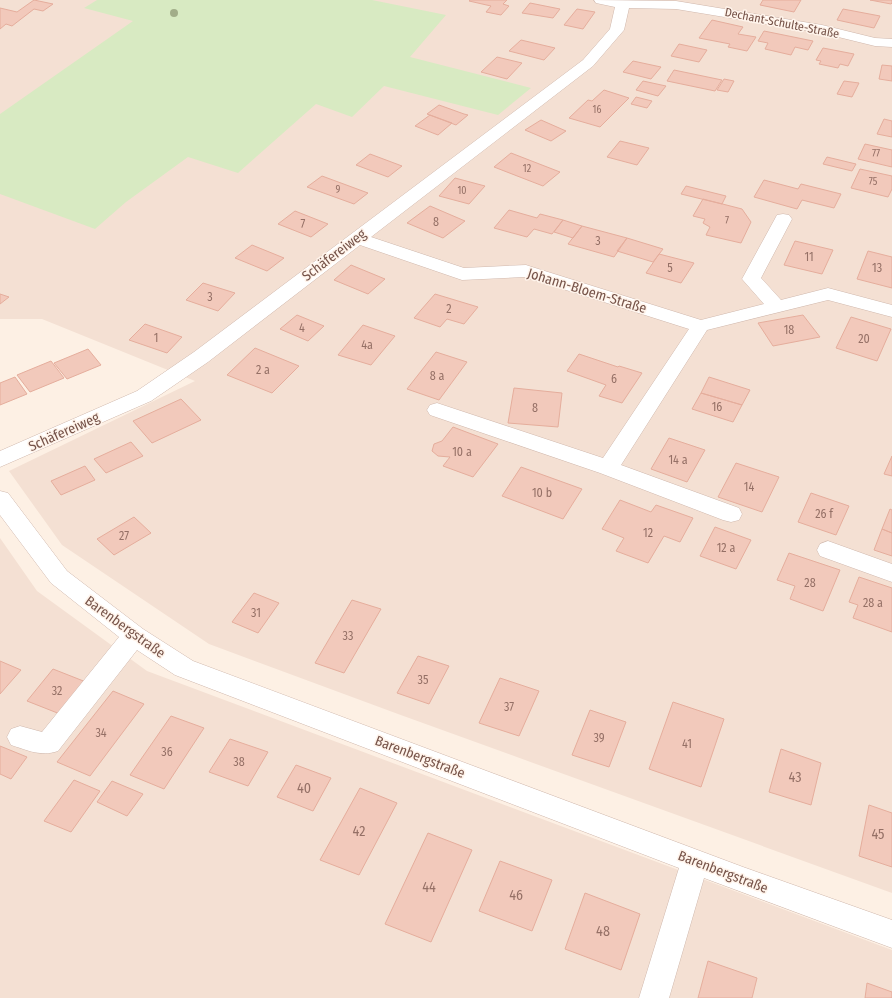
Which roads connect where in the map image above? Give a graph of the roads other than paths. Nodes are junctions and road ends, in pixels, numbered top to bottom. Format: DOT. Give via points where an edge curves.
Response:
graph roads {
  1 [pos="601,0"];
  2 [pos="624,2"];
  3 [pos="892,43"];
  4 [pos="783,219"];
  5 [pos="356,238"];
  6 [pos="776,306"];
  7 [pos="892,311"];
  8 [pos="700,326"];
  9 [pos="437,410"];
  10 [pos="0,460"];
  11 [pos="608,468"];
  12 [pos="0,499"];
  13 [pos="731,514"];
  14 [pos="828,550"];
  15 [pos="892,573"];
  16 [pos="134,636"];
  17 [pos="20,737"];
  18 [pos="694,861"];
  19 [pos="892,934"];
  20 [pos="654,998"];
  1 -- 2 [label="street, Dechant-Schulte-Straße"];
  2 -- 3 [label="street, Dechant-Schulte-Straße" via="676,5 755,17 875,42"];
  2 -- 5 [label="street, Schäfereiweg" via="617,30 588,63"];
  4 -- 6 [label="street" via="751,279"];
  5 -- 8 [label="street, Johann-Bloem-Straße" via="462,274 526,271"];
  5 -- 10 [label="street, Schäfereiweg" via="201,357 144,396"];
  6 -- 7 [label="street" via="828,294"];
  6 -- 8 [label="street"];
  8 -- 11 [label="street"];
  9 -- 11 [label="street"];
  11 -- 13 [label="street"];
  12 -- 16 [label="street, Barenbergstraße" via="59,577"];
  14 -- 15 [label="street"];
  16 -- 17 [label="street" via="49,743"];
  16 -- 18 [label="street, Barenbergstraße" via="184,668"];
  18 -- 19 [label="street, Barenbergstraße"];
  18 -- 20 [label="street"];
}
